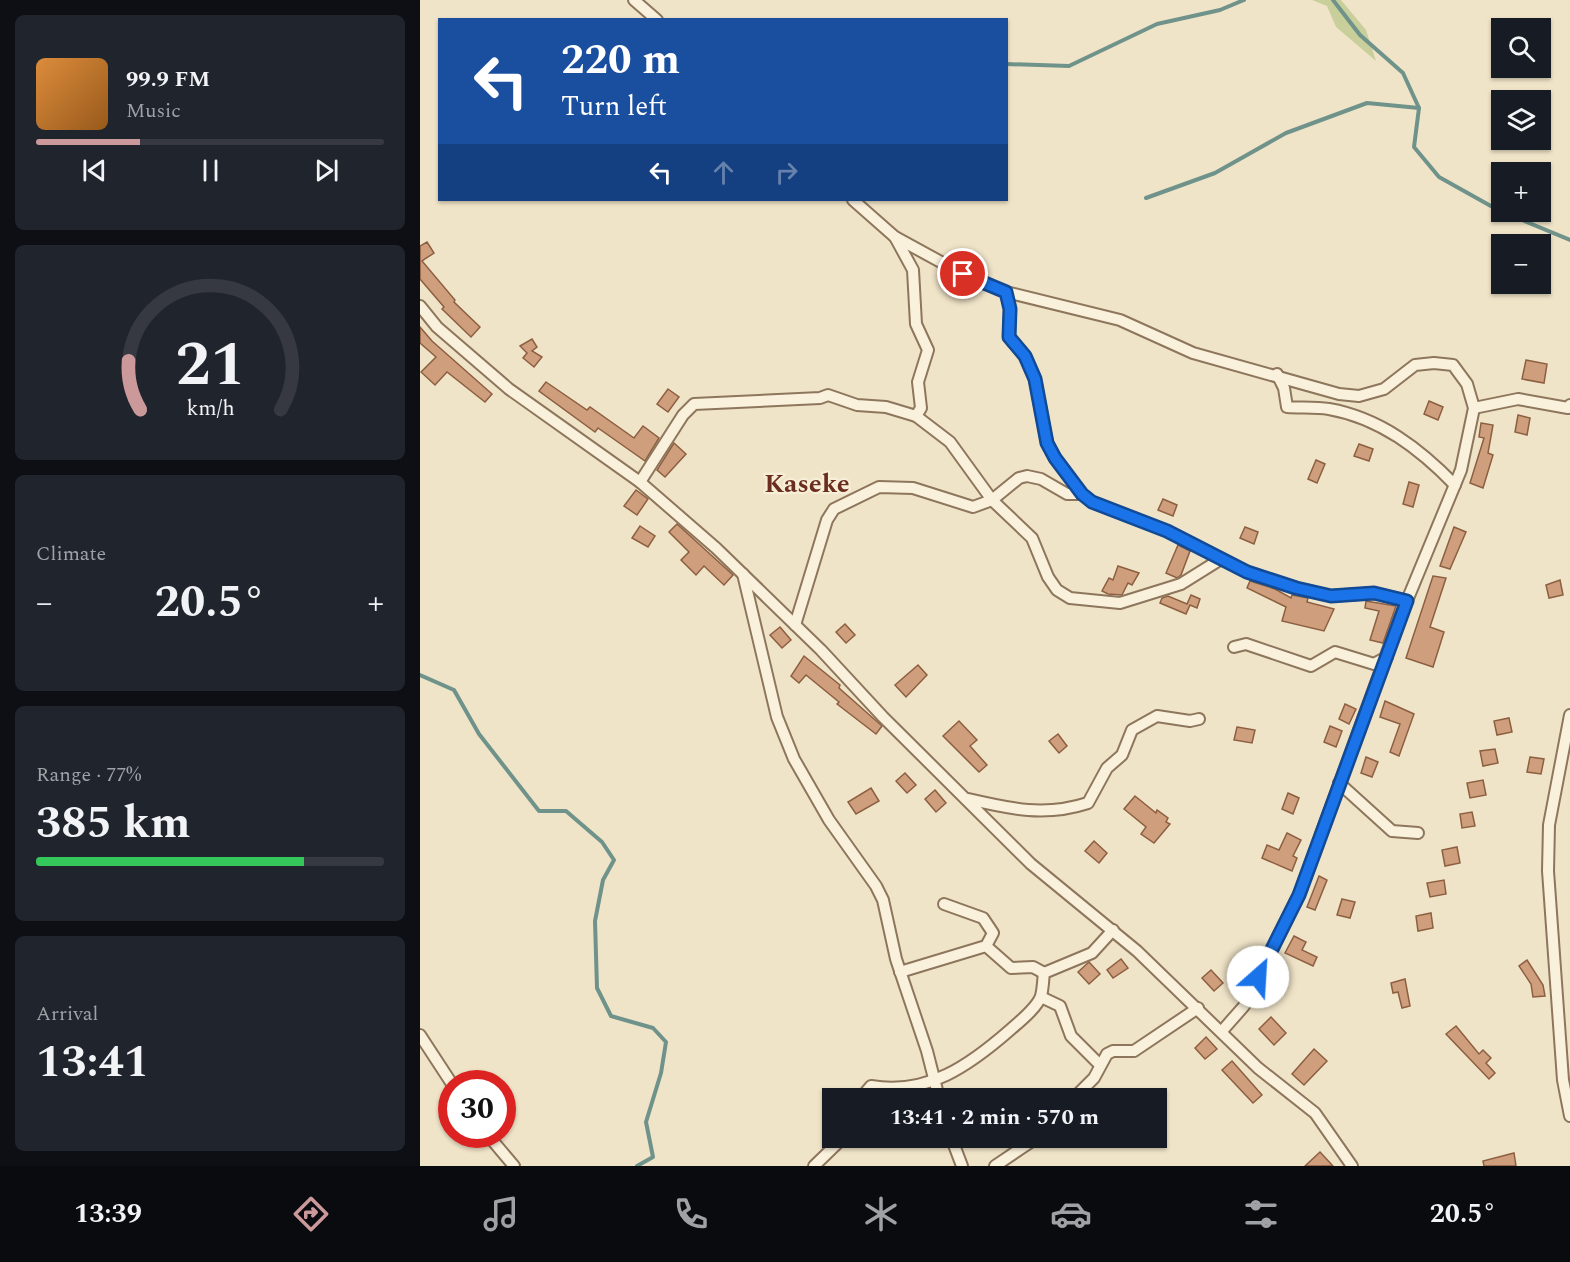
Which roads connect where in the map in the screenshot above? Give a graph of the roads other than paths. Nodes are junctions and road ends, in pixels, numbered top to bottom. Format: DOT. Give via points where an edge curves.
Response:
graph roads {
  1 [pos="634,0"];
  2 [pos="655,18"];
  3 [pos="854,201"];
  4 [pos="895,237"];
  5 [pos="1006,292"];
  6 [pos="420,306"];
  7 [pos="1277,374"];
  8 [pos="1570,405"];
  9 [pos="1474,408"];
  10 [pos="916,416"];
  11 [pos="640,482"];
  12 [pos="1455,485"];
  13 [pos="1082,494"];
  14 [pos="992,500"];
  15 [pos="1221,559"];
  16 [pos="743,574"];
  17 [pos="1407,601"];
  18 [pos="795,625"];
  19 [pos="1234,647"];
  20 [pos="1387,657"];
  21 [pos="1570,715"];
  22 [pos="1199,719"];
  23 [pos="1339,783"];
  24 [pos="968,799"];
  25 [pos="1418,832"];
  26 [pos="944,904"];
  27 [pos="1113,930"];
  28 [pos="986,946"];
  29 [pos="900,972"];
  30 [pos="1044,973"];
  31 [pos="1041,998"];
  32 [pos="1198,1008"];
  33 [pos="1222,1031"];
  34 [pos="420,1035"];
  35 [pos="1100,1065"];
  36 [pos="443,1070"];
  37 [pos="934,1080"];
  38 [pos="869,1088"];
  39 [pos="884,1088"];
  40 [pos="896,1088"];
  41 [pos="936,1088"];
  42 [pos="1084,1088"];
  43 [pos="1570,1116"];
  44 [pos="499,1148"];
  45 [pos="833,1148"];
  46 [pos="955,1148"];
  47 [pos="1022,1148"];
  48 [pos="514,1166"];
  49 [pos="814,1166"];
  50 [pos="962,1166"];
  51 [pos="995,1166"];
  52 [pos="1352,1166"];
  1 -- 2 [label="street"];
  3 -- 4 [label="street"];
  4 -- 5 [label="street"];
  4 -- 10 [label="street" via="914,270 916,324 928,350 918,382 921,408"];
  5 -- 7 [label="street" via="1120,320 1193,353"];
  5 -- 13 [label="street" via="1009,337 1025,356 1035,379 1047,443"];
  6 -- 11 [label="street" via="437,327 509,389"];
  7 -- 9 [label="street" via="1339,394 1359,396 1384,389 1414,365 1454,365 1467,384"];
  7 -- 12 [label="street" via="1287,407 1329,409 1369,421 1410,443"];
  8 -- 9 [label="street" via="1568,408 1518,399"];
  9 -- 12 [label="street"];
  10 -- 11 [label="street" via="828,395 820,399 694,404 682,415"];
  10 -- 14 [label="street" via="950,442"];
  11 -- 16 [label="street"];
  12 -- 17 [label="street"];
  13 -- 14 [label="street" via="1067,494 1041,479 1027,476"];
  13 -- 15 [label="street" via="1106,509 1136,518"];
  14 -- 15 [label="street" via="1032,538 1048,577 1057,590 1070,598 1120,603 1181,584"];
  14 -- 18 [label="street" via="973,507 913,488 879,487 834,509 824,529"];
  15 -- 17 [label="street" via="1247,572 1322,594 1349,597 1374,593"];
  16 -- 18 [label="street"];
  16 -- 29 [label="street" via="777,717 829,820 883,900"];
  17 -- 20 [label="street"];
  18 -- 24 [label="street"];
  19 -- 20 [label="street" via="1246,644 1311,666 1335,652 1374,664"];
  20 -- 23 [label="street"];
  21 -- 43 [label="street" via="1549,825 1548,871 1563,1080"];
  22 -- 24 [label="street" via="1157,716 1132,730 1122,755 1107,768 1088,803 1063,811 1020,811"];
  23 -- 25 [label="street" via="1392,831"];
  23 -- 33 [label="street" via="1288,919 1244,1006"];
  24 -- 27 [label="street" via="1031,864"];
  26 -- 28 [label="street" via="983,918 993,933"];
  27 -- 30 [label="street" via="1092,953"];
  27 -- 32 [label="street"];
  28 -- 29 [label="street"];
  28 -- 30 [label="street" via="1011,968 1033,967"];
  29 -- 37 [label="street"];
  30 -- 31 [label="street"];
  31 -- 35 [label="street" via="1060,1006 1071,1036"];
  31 -- 37 [label="street" via="985,1051 958,1071"];
  32 -- 33 [label="street"];
  32 -- 35 [label="street" via="1134,1051 1113,1051"];
  33 -- 52 [label="street" via="1258,1068 1315,1113"];
  34 -- 36 [label="street"];
  35 -- 42 [label="street"];
  37 -- 40 [label="street"];
  37 -- 41 [label="street"];
  38 -- 39 [label="street"];
  44 -- 48 [label="street"];
  45 -- 49 [label="street"];
  46 -- 50 [label="street"];
  47 -- 51 [label="street"];
}
